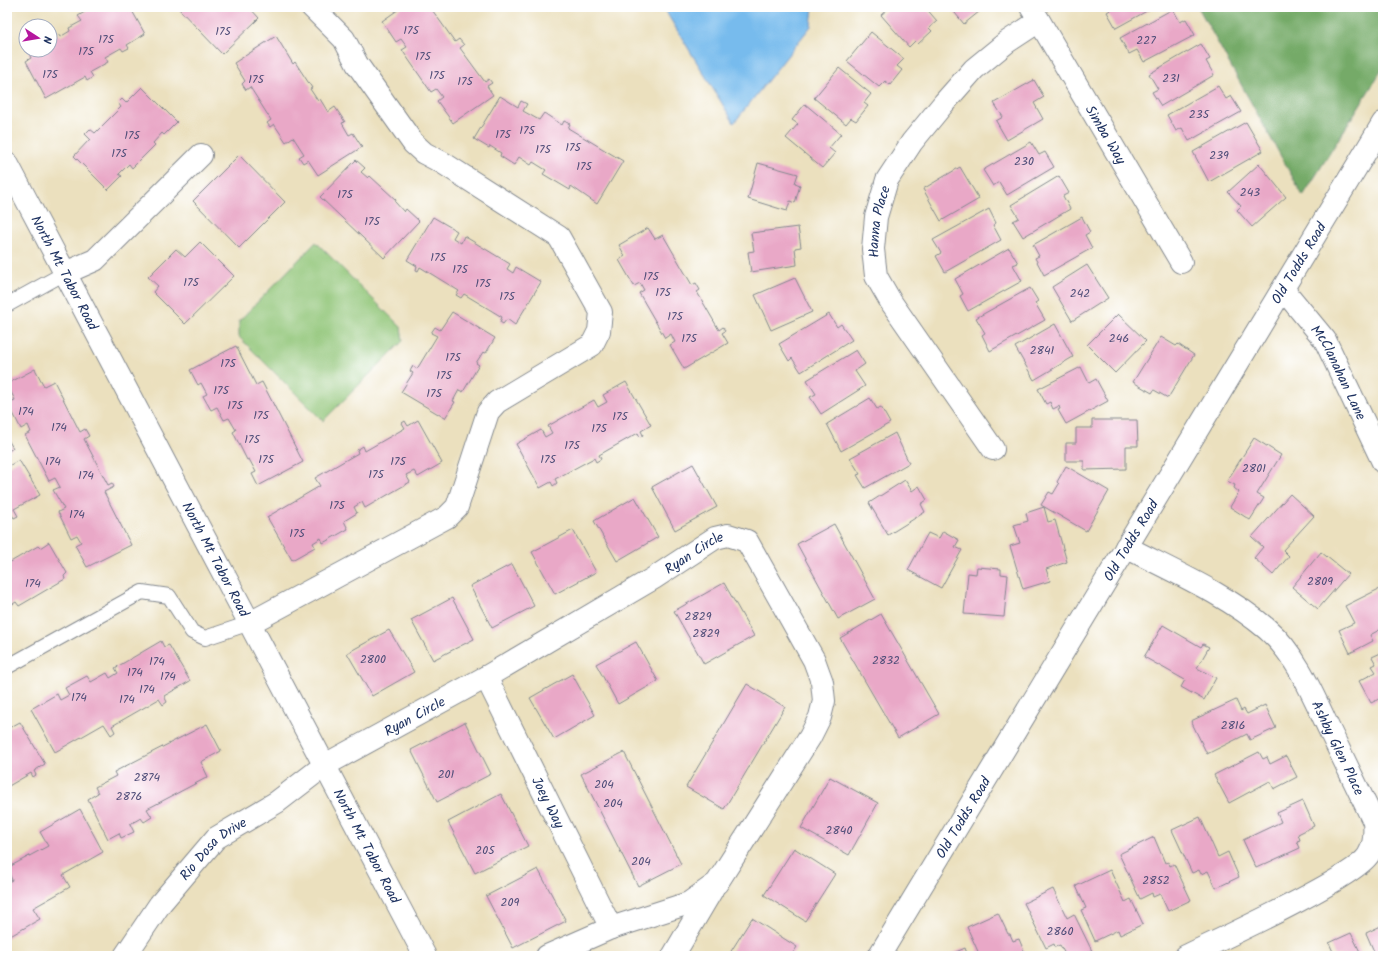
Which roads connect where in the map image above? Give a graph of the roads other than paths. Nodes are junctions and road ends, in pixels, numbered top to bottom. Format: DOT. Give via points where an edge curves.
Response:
graph roads {
  1 [pos="312,7"];
  2 [pos="1035,14"];
  3 [pos="1383,124"];
  4 [pos="202,155"];
  5 [pos="7,163"];
  6 [pos="1181,262"];
  7 [pos="65,273"];
  8 [pos="1283,289"];
  9 [pos="7,305"];
  10 [pos="993,449"];
  11 [pos="1383,462"];
  12 [pos="1126,547"];
  13 [pos="250,623"];
  14 [pos="7,667"];
  15 [pos="486,677"];
  16 [pos="325,765"];
  17 [pos="717,883"];
  18 [pos="611,928"];
  19 [pos="126,956"];
  20 [pos="425,956"];
  21 [pos="546,956"];
  22 [pos="673,956"];
  23 [pos="879,956"];
  24 [pos="1186,956"];
  1 -- 13 [label="street" via="344,39 357,64 413,143 424,154 559,237 601,312 599,331 592,345 496,402 488,412 457,507 447,517"];
  2 -- 6 [label="street, Simba Way"];
  2 -- 10 [label="street, Hanna Place" via="974,69 912,142 887,180 876,217 873,249 876,276"];
  3 -- 8 [label="street, Old Todds Road"];
  4 -- 7 [label="street" via="95,260"];
  5 -- 7 [label="street, North Mt Tabor Road"];
  7 -- 9 [label="lane"];
  7 -- 13 [label="street, North Mt Tabor Road"];
  8 -- 11 [label="street, McClanahan Lane" via="1325,340"];
  8 -- 12 [label="street, Old Todds Road"];
  12 -- 23 [label="street, Old Todds Road"];
  12 -- 24 [label="street, Ashby Glen Place" via="1240,609 1268,630 1287,652 1309,687 1374,822 1375,837 1369,855 1358,866 1319,889"];
  13 -- 14 [label="lane" via="205,638 192,632 170,596 142,592"];
  13 -- 16 [label="street, North Mt Tabor Road"];
  15 -- 16 [label="street, Ryan Circle"];
  15 -- 17 [label="street, Ryan Circle" via="654,578 714,538 728,535 747,541 814,660 822,682 824,700 820,717 810,737"];
  15 -- 18 [label="street, Joey Way"];
  16 -- 19 [label="street, Rio Dosa Drive" via="277,802 216,838 160,904"];
  16 -- 20 [label="street, North Mt Tabor Road"];
  17 -- 18 [label="street, Ryan Circle" via="689,903"];
  17 -- 22 [label="street, Ryan Circle"];
  18 -- 21 [label="street, Ryan Circle"];
}
